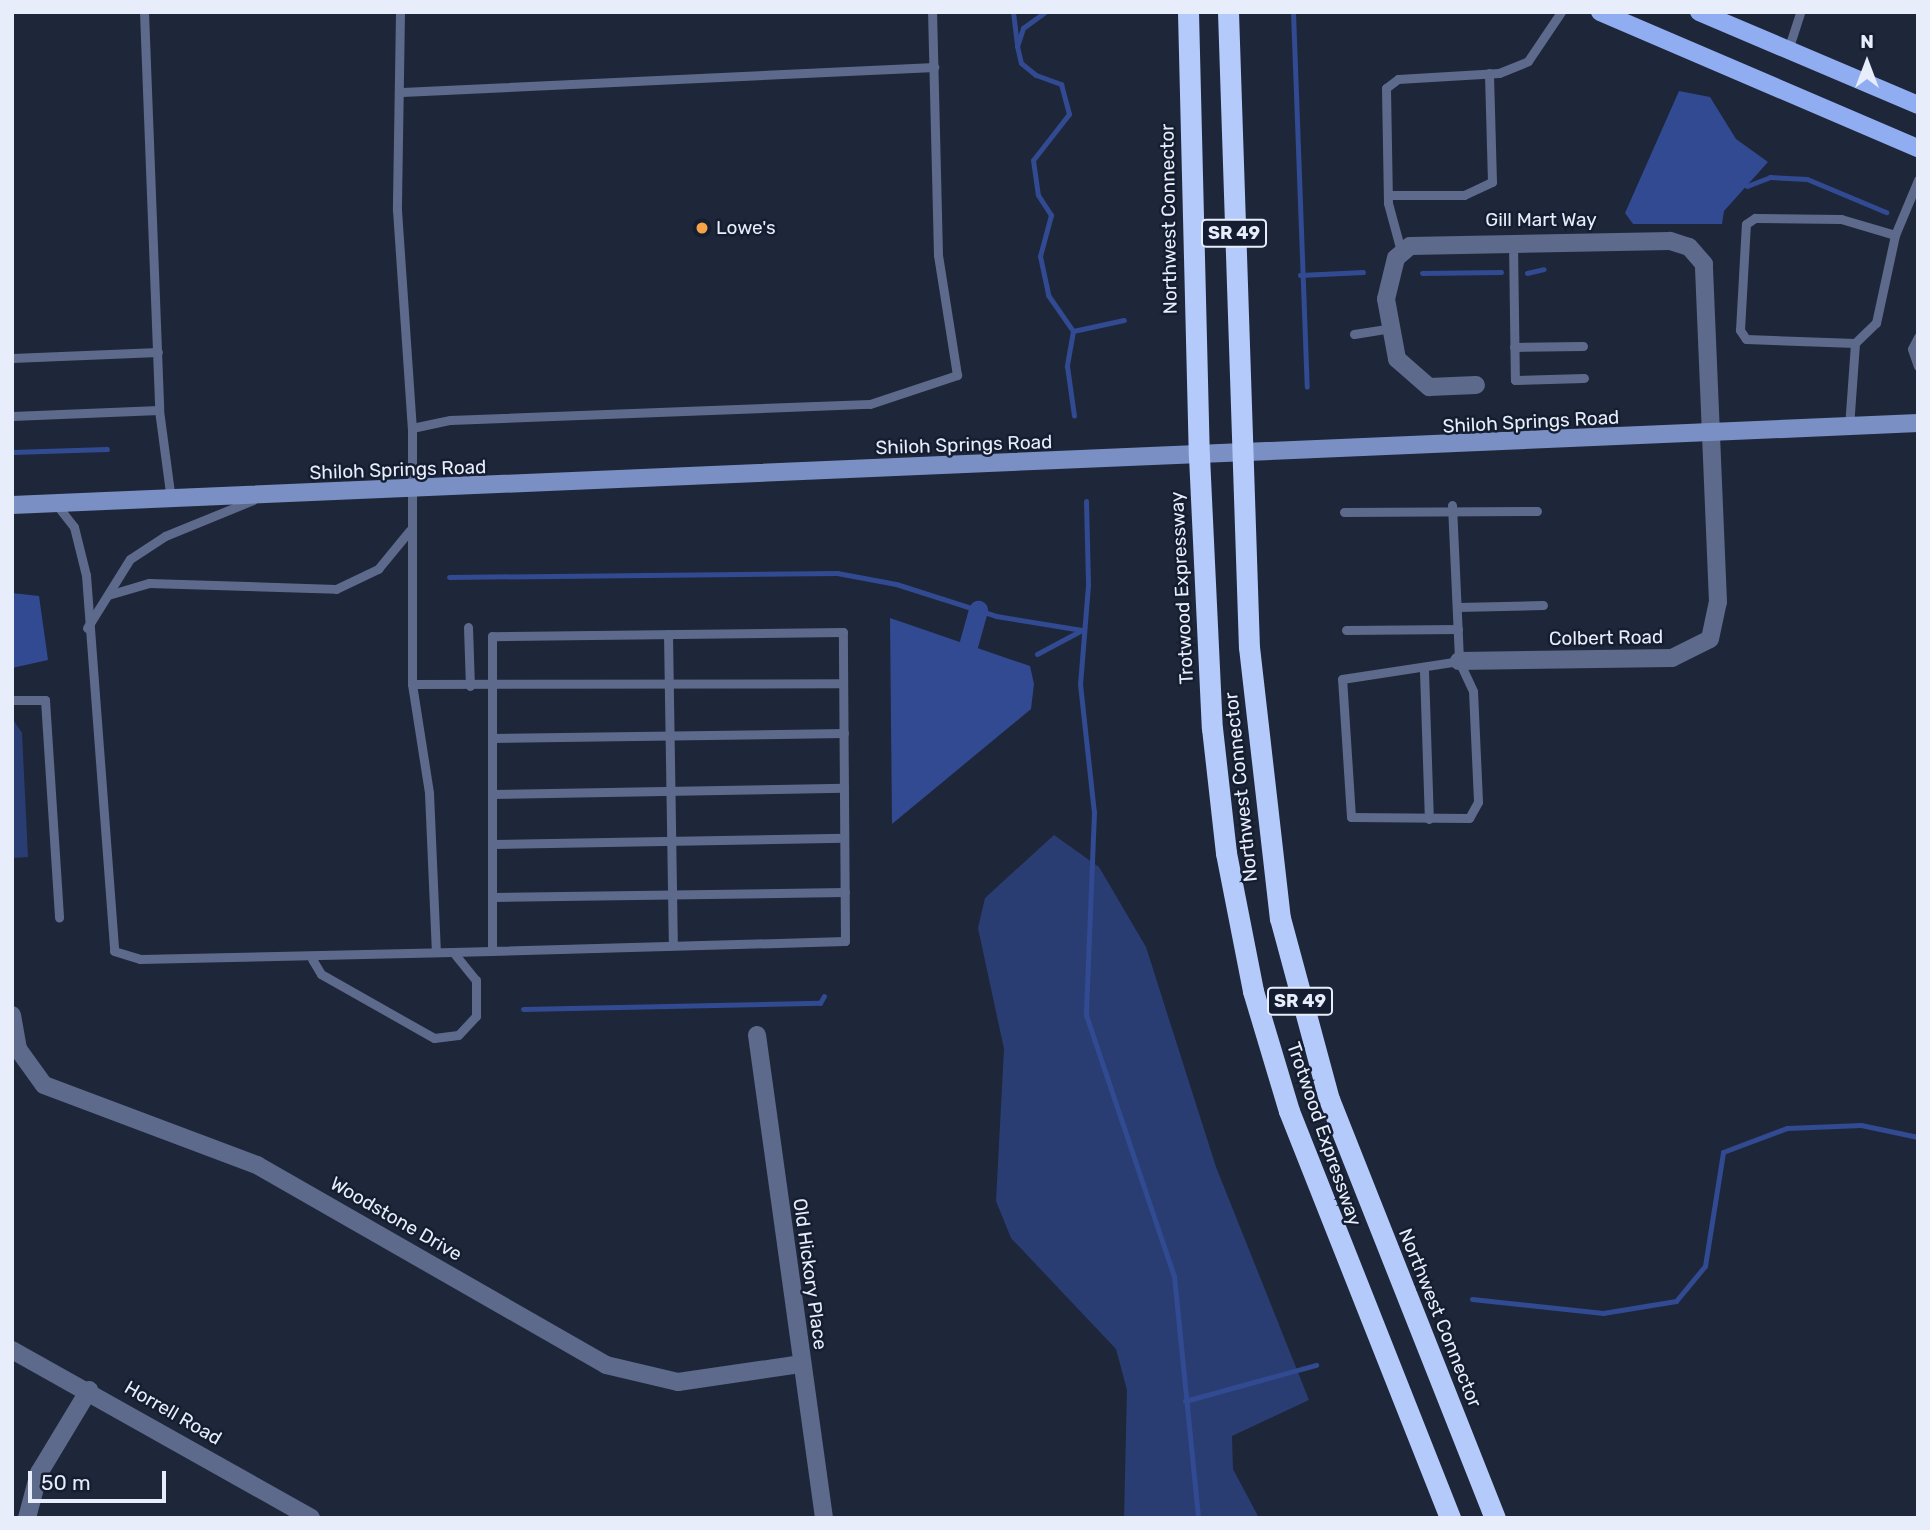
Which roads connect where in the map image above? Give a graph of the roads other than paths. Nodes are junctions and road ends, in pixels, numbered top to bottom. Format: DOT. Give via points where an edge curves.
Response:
graph roads {
  1 [pos="144,12"];
  2 [pos="400,12"];
  3 [pos="932,12"];
  4 [pos="1228,12"];
  5 [pos="1561,12"];
  6 [pos="1600,12"];
  7 [pos="1699,12"];
  8 [pos="1800,12"];
  9 [pos="1187,16"];
  10 [pos="1788,50"];
  11 [pos="934,67"];
  12 [pos="1489,73"];
  13 [pos="402,92"];
  14 [pos="1918,105"];
  15 [pos="1918,148"];
  16 [pos="1918,180"];
  17 [pos="1388,195"];
  18 [pos="1895,235"];
  19 [pos="1513,241"];
  20 [pos="1401,251"];
  21 [pos="1387,329"];
  22 [pos="1354,334"];
  23 [pos="1918,337"];
  24 [pos="1855,343"];
  25 [pos="1583,346"];
  26 [pos="1514,347"];
  27 [pos="158,352"];
  28 [pos="12,358"];
  29 [pos="1918,366"];
  30 [pos="1584,378"];
  31 [pos="1476,385"];
  32 [pos="159,410"];
  33 [pos="12,416"];
  34 [pos="1918,423"];
  35 [pos="1849,427"];
  36 [pos="412,428"];
  37 [pos="1710,434"];
  38 [pos="1241,454"];
  39 [pos="1199,456"];
  40 [pos="411,491"];
  41 [pos="262,496"];
  42 [pos="171,500"];
  43 [pos="56,504"];
  44 [pos="12,505"];
  45 [pos="1452,505"];
  46 [pos="1537,511"];
  47 [pos="1344,512"];
  48 [pos="1452,516"];
  49 [pos="410,530"];
  50 [pos="108,595"];
  51 [pos="1543,605"];
  52 [pos="1457,607"];
  53 [pos="468,627"];
  54 [pos="88,628"];
  55 [pos="1458,629"];
  56 [pos="1346,631"];
  57 [pos="668,634"];
  58 [pos="1459,661"];
  59 [pos="1424,671"];
  60 [pos="843,683"];
  61 [pos="412,684"];
  62 [pos="669,684"];
  63 [pos="470,686"];
  64 [pos="492,687"];
  65 [pos="12,700"];
  66 [pos="844,733"];
  67 [pos="670,735"];
  68 [pos="492,738"];
  69 [pos="844,788"];
  70 [pos="671,790"];
  71 [pos="492,793"];
  72 [pos="1429,818"];
  73 [pos="844,838"];
  74 [pos="671,841"];
  75 [pos="492,844"];
  76 [pos="845,892"];
  77 [pos="672,896"];
  78 [pos="492,897"];
  79 [pos="59,918"];
  80 [pos="673,945"];
  81 [pos="492,949"];
  82 [pos="436,952"];
  83 [pos="453,952"];
  84 [pos="312,959"];
  85 [pos="12,1015"];
  86 [pos="757,1035"];
  87 [pos="12,1350"];
  88 [pos="802,1364"];
  89 [pos="89,1390"];
  90 [pos="27,1518"];
  91 [pos="311,1518"];
  92 [pos="824,1518"];
  93 [pos="1450,1518"];
  94 [pos="1495,1518"];
  1 -- 27 [label="lane"];
  2 -- 13 [label="lane"];
  3 -- 11 [label="lane"];
  4 -- 38 [label="highway, Northwest Connector / SR 49"];
  5 -- 12 [label="lane" via="1528,61"];
  6 -- 15 [label="main road"];
  7 -- 10 [label="main road"];
  8 -- 10 [label="lane"];
  9 -- 39 [label="highway, Northwest Connector / SR 49"];
  10 -- 14 [label="main road"];
  11 -- 13 [label="lane"];
  11 -- 36 [label="lane" via="938,255 957,375 858,405 450,421"];
  12 -- 17 [label="lane" via="1398,79 1386,88"];
  12 -- 17 [label="lane" via="1492,182 1464,195"];
  13 -- 36 [label="lane" via="397,210"];
  16 -- 18 [label="lane"];
  17 -- 20 [label="lane"];
  18 -- 24 [label="lane" via="1876,323"];
  18 -- 24 [label="lane" via="1841,219 1755,218 1746,224 1740,330 1746,339"];
  19 -- 20 [label="street, Gill Mart Way" via="1454,241"];
  19 -- 26 [label="lane"];
  19 -- 37 [label="street, Gill Mart Way" via="1670,241 1696,253 1710,295"];
  20 -- 21 [label="street" via="1390,274"];
  21 -- 22 [label="lane"];
  21 -- 31 [label="street" via="1397,359 1429,387"];
  23 -- 29 [label="lane" via="1912,349"];
  24 -- 35 [label="lane"];
  25 -- 26 [label="lane"];
  26 -- 30 [label="lane" via="1514,380"];
  27 -- 28 [label="lane"];
  27 -- 32 [label="lane"];
  32 -- 33 [label="lane"];
  32 -- 42 [label="lane"];
  34 -- 35 [label="street, Shiloh Springs Road"];
  35 -- 37 [label="street, Shiloh Springs Road"];
  36 -- 40 [label="lane"];
  37 -- 38 [label="street, Shiloh Springs Road"];
  37 -- 58 [label="street, Colbert Road" via="1718,602 1715,631 1702,648 1672,658"];
  38 -- 39 [label="street, Shiloh Springs Road"];
  38 -- 94 [label="highway, Northwest Connector / SR 49" via="1254,723 1268,846 1294,981 1334,1112"];
  39 -- 40 [label="street, Shiloh Springs Road"];
  39 -- 93 [label="highway, Trotwood Expressway / SR 49" via="1212,728 1226,853 1253,990 1289,1111"];
  40 -- 41 [label="street, Shiloh Springs Road"];
  40 -- 49 [label="lane"];
  41 -- 42 [label="street, Shiloh Springs Road"];
  41 -- 50 [label="lane" via="146,547 130,559"];
  42 -- 43 [label="street, Shiloh Springs Road"];
  43 -- 44 [label="street, Shiloh Springs Road"];
  43 -- 54 [label="lane" via="74,527 83,556"];
  45 -- 48 [label="lane"];
  46 -- 48 [label="lane"];
  47 -- 48 [label="lane"];
  48 -- 52 [label="lane"];
  49 -- 50 [label="lane" via="378,569 336,589 149,583"];
  49 -- 61 [label="lane"];
  50 -- 54 [label="lane"];
  51 -- 52 [label="lane"];
  52 -- 55 [label="lane"];
  53 -- 63 [label="lane"];
  54 -- 84 [label="lane" via="105,766 114,951 140,959"];
  55 -- 56 [label="lane"];
  55 -- 58 [label="lane"];
  57 -- 60 [label="lane" via="843,632"];
  57 -- 62 [label="lane"];
  57 -- 64 [label="lane" via="492,636"];
  58 -- 59 [label="lane"];
  58 -- 72 [label="lane" via="1473,691 1478,802 1469,818"];
  59 -- 72 [label="lane"];
  59 -- 72 [label="lane" via="1348,674 1338,687 1351,817"];
  60 -- 62 [label="lane"];
  60 -- 66 [label="lane"];
  61 -- 63 [label="lane"];
  61 -- 82 [label="lane" via="429,793"];
  62 -- 64 [label="lane"];
  62 -- 67 [label="lane"];
  63 -- 64 [label="lane"];
  64 -- 68 [label="lane"];
  65 -- 79 [label="lane" via="45,700"];
  66 -- 67 [label="lane"];
  66 -- 69 [label="lane"];
  67 -- 68 [label="lane"];
  67 -- 70 [label="lane"];
  68 -- 71 [label="lane"];
  69 -- 70 [label="lane"];
  69 -- 73 [label="lane"];
  70 -- 71 [label="lane"];
  70 -- 74 [label="lane"];
  71 -- 75 [label="lane"];
  73 -- 74 [label="lane"];
  73 -- 76 [label="lane"];
  74 -- 75 [label="lane"];
  74 -- 77 [label="lane"];
  75 -- 78 [label="lane"];
  76 -- 77 [label="lane"];
  76 -- 80 [label="lane" via="845,941"];
  77 -- 78 [label="lane"];
  77 -- 80 [label="lane"];
  78 -- 81 [label="lane"];
  80 -- 81 [label="lane"];
  81 -- 83 [label="lane"];
  82 -- 83 [label="lane"];
  82 -- 84 [label="lane"];
  83 -- 84 [label="lane" via="470,968 479,1003 469,1026 446,1038 417,1031 321,974"];
  85 -- 88 [label="street, Woodstone Drive" via="18,1049 44,1085 257,1165 606,1365 648,1380 678,1382"];
  86 -- 88 [label="street, Old Hickory Place"];
  87 -- 89 [label="street, Horrell Road"];
  88 -- 92 [label="street, Old Hickory Place"];
  89 -- 90 [label="street" via="39,1473"];
  89 -- 91 [label="street, Horrell Road"];
}
